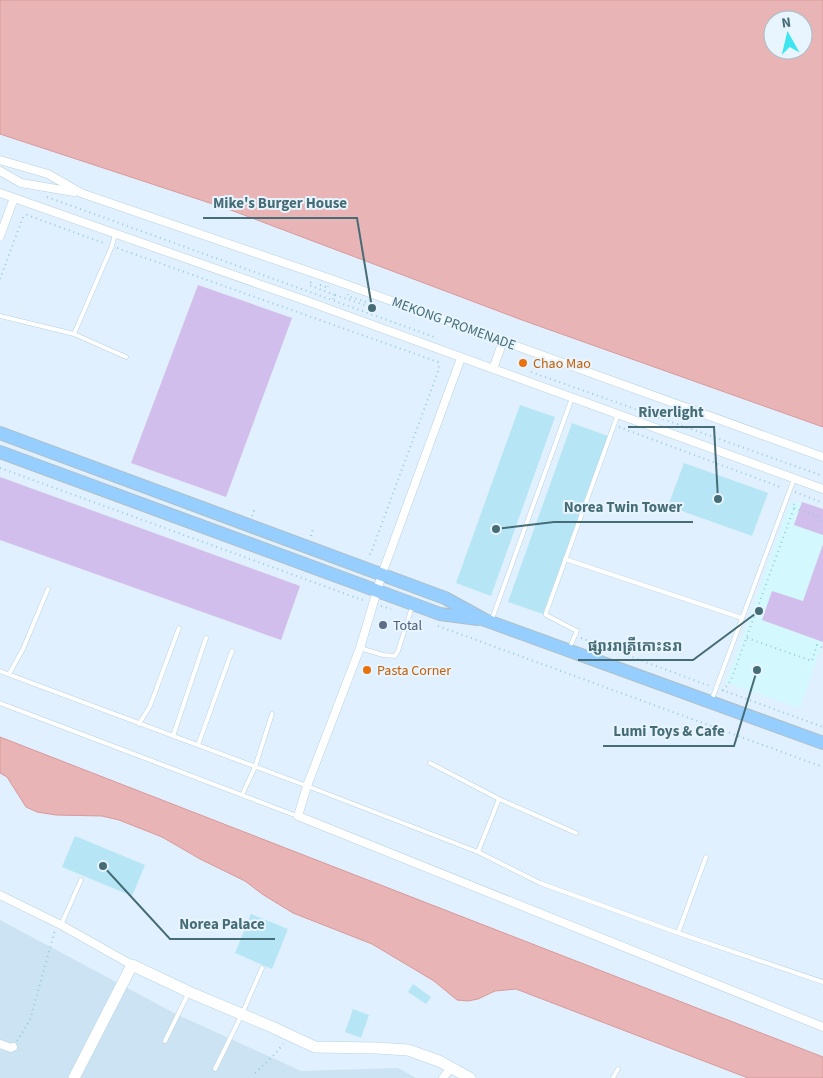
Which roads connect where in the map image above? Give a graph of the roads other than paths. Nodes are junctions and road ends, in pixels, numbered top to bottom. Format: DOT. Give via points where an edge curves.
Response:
graph roads {
  1 [pos="0,160"];
  2 [pos="0,171"];
  3 [pos="0,193"];
  4 [pos="81,193"];
  5 [pos="14,198"];
  6 [pos="115,234"];
  7 [pos="0,236"];
  8 [pos="0,316"];
  9 [pos="74,334"];
  10 [pos="503,341"];
  11 [pos="126,357"];
  12 [pos="461,358"];
  13 [pos="493,369"];
  14 [pos="572,398"];
  15 [pos="618,414"];
  16 [pos="0,433"];
  17 [pos="0,452"];
  18 [pos="823,457"];
  19 [pos="794,479"];
  20 [pos="823,489"];
  21 [pos="566,559"];
  22 [pos="382,574"];
  23 [pos="48,589"];
  24 [pos="377,590"];
  25 [pos="413,604"];
  26 [pos="742,618"];
  27 [pos="488,621"];
  28 [pos="179,628"];
  29 [pos="206,638"];
  30 [pos="360,648"];
  31 [pos="232,650"];
  32 [pos="569,650"];
  33 [pos="0,671"];
  34 [pos="9,674"];
  35 [pos="711,702"];
  36 [pos="0,703"];
  37 [pos="272,714"];
  38 [pos="139,724"];
  39 [pos="172,736"];
  40 [pos="823,743"];
  41 [pos="198,745"];
  42 [pos="430,763"];
  43 [pos="255,767"];
  44 [pos="307,786"];
  45 [pos="242,795"];
  46 [pos="499,799"];
  47 [pos="298,816"];
  48 [pos="576,833"];
  49 [pos="478,852"];
  50 [pos="706,857"];
  51 [pos="81,880"];
  52 [pos="0,895"];
  53 [pos="59,924"];
  54 [pos="678,933"];
  55 [pos="132,965"];
  56 [pos="262,968"];
  57 [pos="823,982"];
  58 [pos="189,992"];
  59 [pos="242,1014"];
  60 [pos="823,1027"];
  61 [pos="164,1041"];
  62 [pos="0,1044"];
  63 [pos="13,1047"];
  64 [pos="450,1068"];
  65 [pos="215,1069"];
  66 [pos="618,1069"];
  67 [pos="74,1078"];
  68 [pos="443,1078"];
  69 [pos="470,1078"];
  70 [pos="613,1078"];
  1 -- 4 [label="street, MEKONG PROMENADE" via="48,174"];
  2 -- 4 [label="street" via="21,183"];
  3 -- 5 [label="street"];
  4 -- 10 [label="street, MEKONG PROMENADE"];
  5 -- 6 [label="street"];
  5 -- 7 [label="street"];
  6 -- 9 [label="lane"];
  6 -- 12 [label="street"];
  8 -- 9 [label="lane"];
  9 -- 11 [label="lane"];
  10 -- 13 [label="street"];
  10 -- 18 [label="street, MEKONG PROMENADE"];
  12 -- 13 [label="street"];
  12 -- 22 [label="street"];
  13 -- 14 [label="street"];
  14 -- 15 [label="street"];
  14 -- 27 [label="lane"];
  15 -- 19 [label="street"];
  15 -- 21 [label="lane"];
  16 -- 22 [label="main road"];
  17 -- 24 [label="main road"];
  19 -- 20 [label="street"];
  19 -- 26 [label="lane" via="792,492"];
  21 -- 26 [label="lane"];
  21 -- 32 [label="lane" via="546,615 577,631"];
  22 -- 24 [label="street"];
  22 -- 27 [label="main road" via="445,598"];
  23 -- 34 [label="lane"];
  24 -- 25 [label="main road"];
  24 -- 30 [label="street"];
  25 -- 27 [label="main road" via="440,614"];
  25 -- 30 [label="lane" via="395,656"];
  26 -- 35 [label="lane"];
  27 -- 32 [label="main road"];
  28 -- 38 [label="lane" via="150,706"];
  29 -- 39 [label="lane"];
  30 -- 44 [label="street"];
  31 -- 41 [label="lane"];
  32 -- 35 [label="main road"];
  33 -- 34 [label="lane"];
  34 -- 38 [label="lane"];
  35 -- 40 [label="main road"];
  36 -- 45 [label="lane"];
  37 -- 43 [label="lane"];
  38 -- 39 [label="lane"];
  39 -- 41 [label="lane"];
  41 -- 43 [label="lane"];
  42 -- 46 [label="lane"];
  43 -- 44 [label="lane"];
  43 -- 45 [label="lane"];
  44 -- 47 [label="street"];
  44 -- 49 [label="lane"];
  45 -- 47 [label="lane"];
  46 -- 48 [label="lane"];
  46 -- 49 [label="lane"];
  47 -- 60 [label="street"];
  49 -- 54 [label="lane" via="540,882"];
  50 -- 54 [label="lane"];
  51 -- 53 [label="lane"];
  52 -- 53 [label="street"];
  53 -- 55 [label="street"];
  54 -- 57 [label="lane"];
  55 -- 58 [label="street"];
  55 -- 67 [label="street"];
  56 -- 59 [label="lane"];
  58 -- 59 [label="street"];
  58 -- 61 [label="lane"];
  59 -- 64 [label="street" via="315,1047 408,1050"];
  59 -- 65 [label="lane"];
  62 -- 63 [label="street"];
  64 -- 68 [label="street"];
  64 -- 69 [label="street"];
  66 -- 70 [label="lane"];
}
